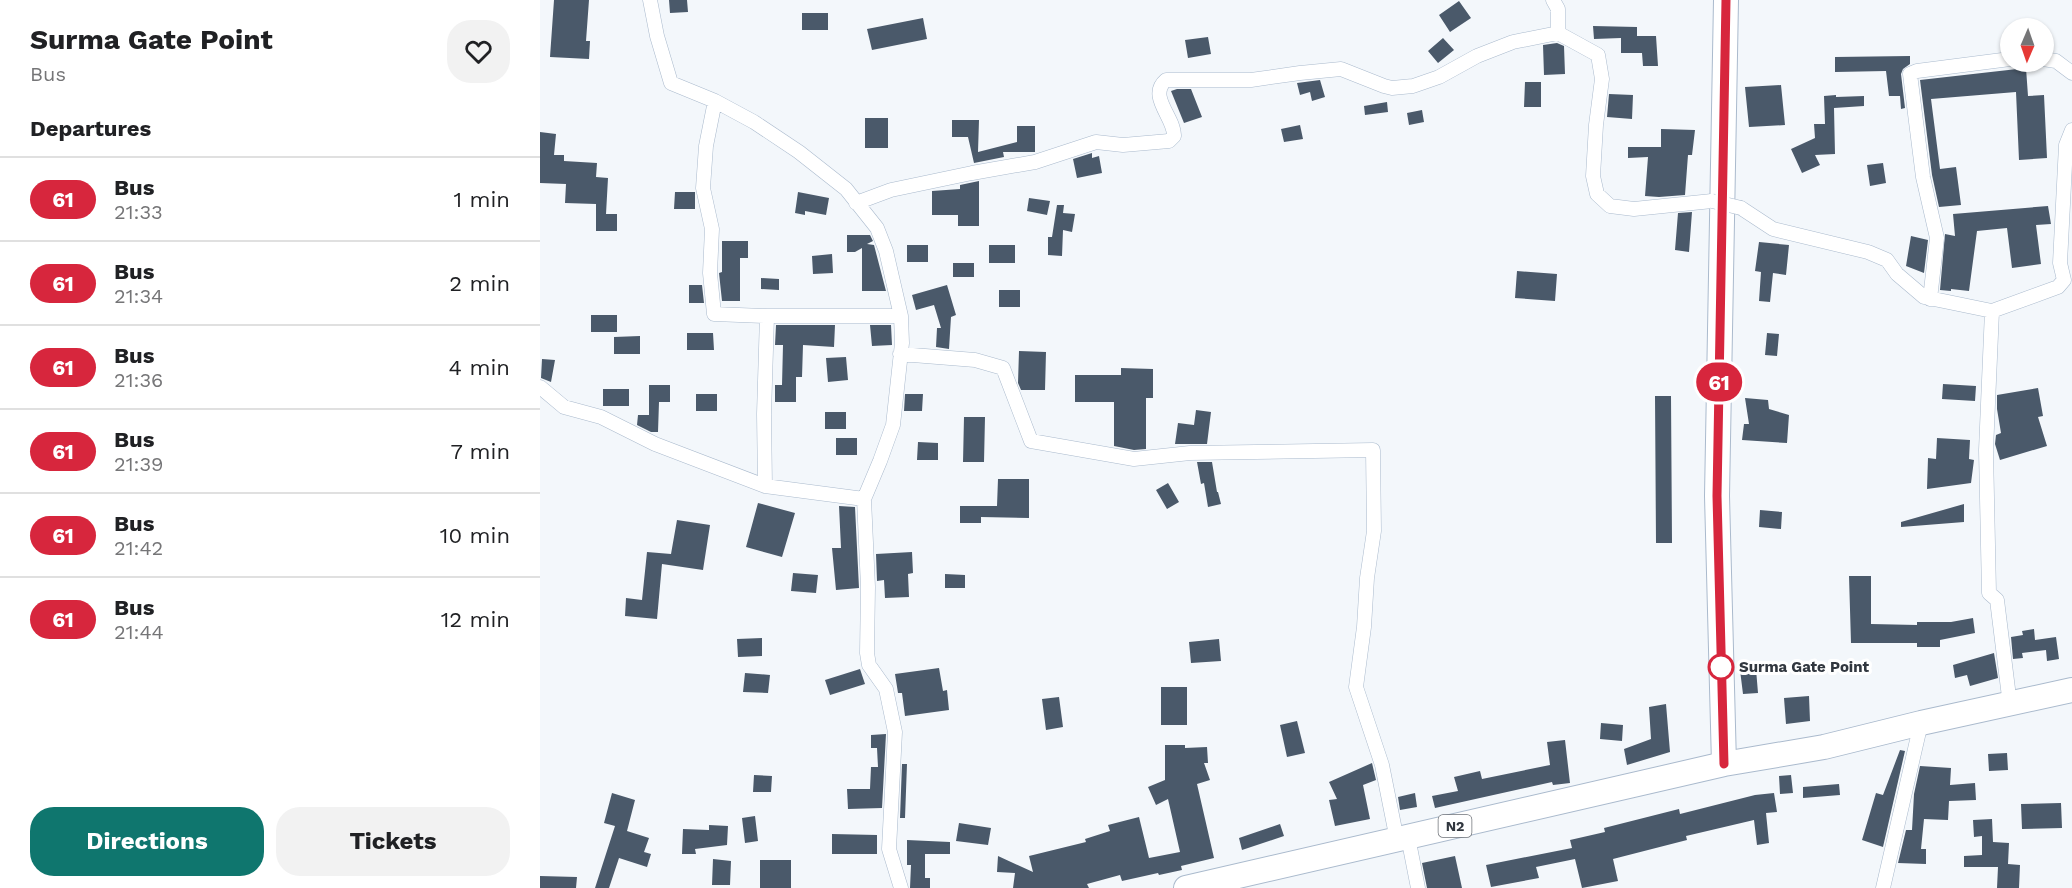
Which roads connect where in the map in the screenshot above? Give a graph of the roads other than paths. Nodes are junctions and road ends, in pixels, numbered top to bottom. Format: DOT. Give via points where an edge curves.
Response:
graph roads {
  1 [pos="650,0"];
  2 [pos="1554,0"];
  3 [pos="1726,0"];
  4 [pos="1558,33"];
  5 [pos="2000,60"];
  6 [pos="2054,61"];
  7 [pos="2072,73"];
  8 [pos="715,101"];
  9 [pos="2072,130"];
  10 [pos="856,203"];
  11 [pos="2068,205"];
  12 [pos="1930,299"];
  13 [pos="1992,311"];
  14 [pos="767,316"];
  15 [pos="901,316"];
  16 [pos="900,354"];
  17 [pos="540,387"];
  18 [pos="765,486"];
  19 [pos="864,498"];
  20 [pos="2072,690"];
  21 [pos="2010,705"];
  22 [pos="1921,723"];
  23 [pos="1724,764"];
  24 [pos="1402,838"];
  25 [pos="901,888"];
  26 [pos="1186,888"];
  27 [pos="1418,888"];
  28 [pos="1883,888"];
  1 -- 8 [label="street" via="671,83"];
  2 -- 4 [label="street"];
  3 -- 23 [label="highway" via="1717,496"];
  4 -- 10 [label="street" via="1513,42 1413,86 1392,88 1341,69 1251,80 1166,80 1159,95 1174,129 1169,141 1123,145 1096,142 1035,162 891,190"];
  4 -- 12 [label="street, bridge" via="1598,55 1602,79 1593,176 1598,194 1610,206 1634,209 1712,201 1741,208 1773,229 1887,260"];
  5 -- 12 [label="street" via="1910,74 1923,177 1937,238"];
  6 -- 7 [label="street"];
  8 -- 10 [label="street" via="799,152 846,189"];
  8 -- 14 [label="street" via="706,146 704,188 712,229 710,273 714,314"];
  9 -- 11 [label="street" via="2066,145"];
  10 -- 15 [label="street" via="877,228"];
  11 -- 13 [label="street" via="2060,263 2064,280 2058,287"];
  12 -- 13 [label="street"];
  13 -- 21 [label="street" via="1986,450 1989,593 1997,600"];
  14 -- 15 [label="street"];
  14 -- 18 [label="street"];
  15 -- 16 [label="street"];
  16 -- 19 [label="street" via="893,424"];
  16 -- 24 [label="street" via="975,360 1003,368 1031,441 1134,459 1190,453 1373,450 1374,531 1356,687"];
  17 -- 18 [label="street" via="564,407 601,417 655,444"];
  18 -- 19 [label="street"];
  19 -- 25 [label="street" via="867,653 869,665 886,689 895,732 889,849"];
  20 -- 21 [label="highway, N2"];
  21 -- 22 [label="highway, N2"];
  22 -- 23 [label="highway, N2" via="1824,747"];
  22 -- 28 [label="street"];
  23 -- 24 [label="highway, N2"];
  24 -- 26 [label="highway, N2"];
  24 -- 27 [label="street"];
}
